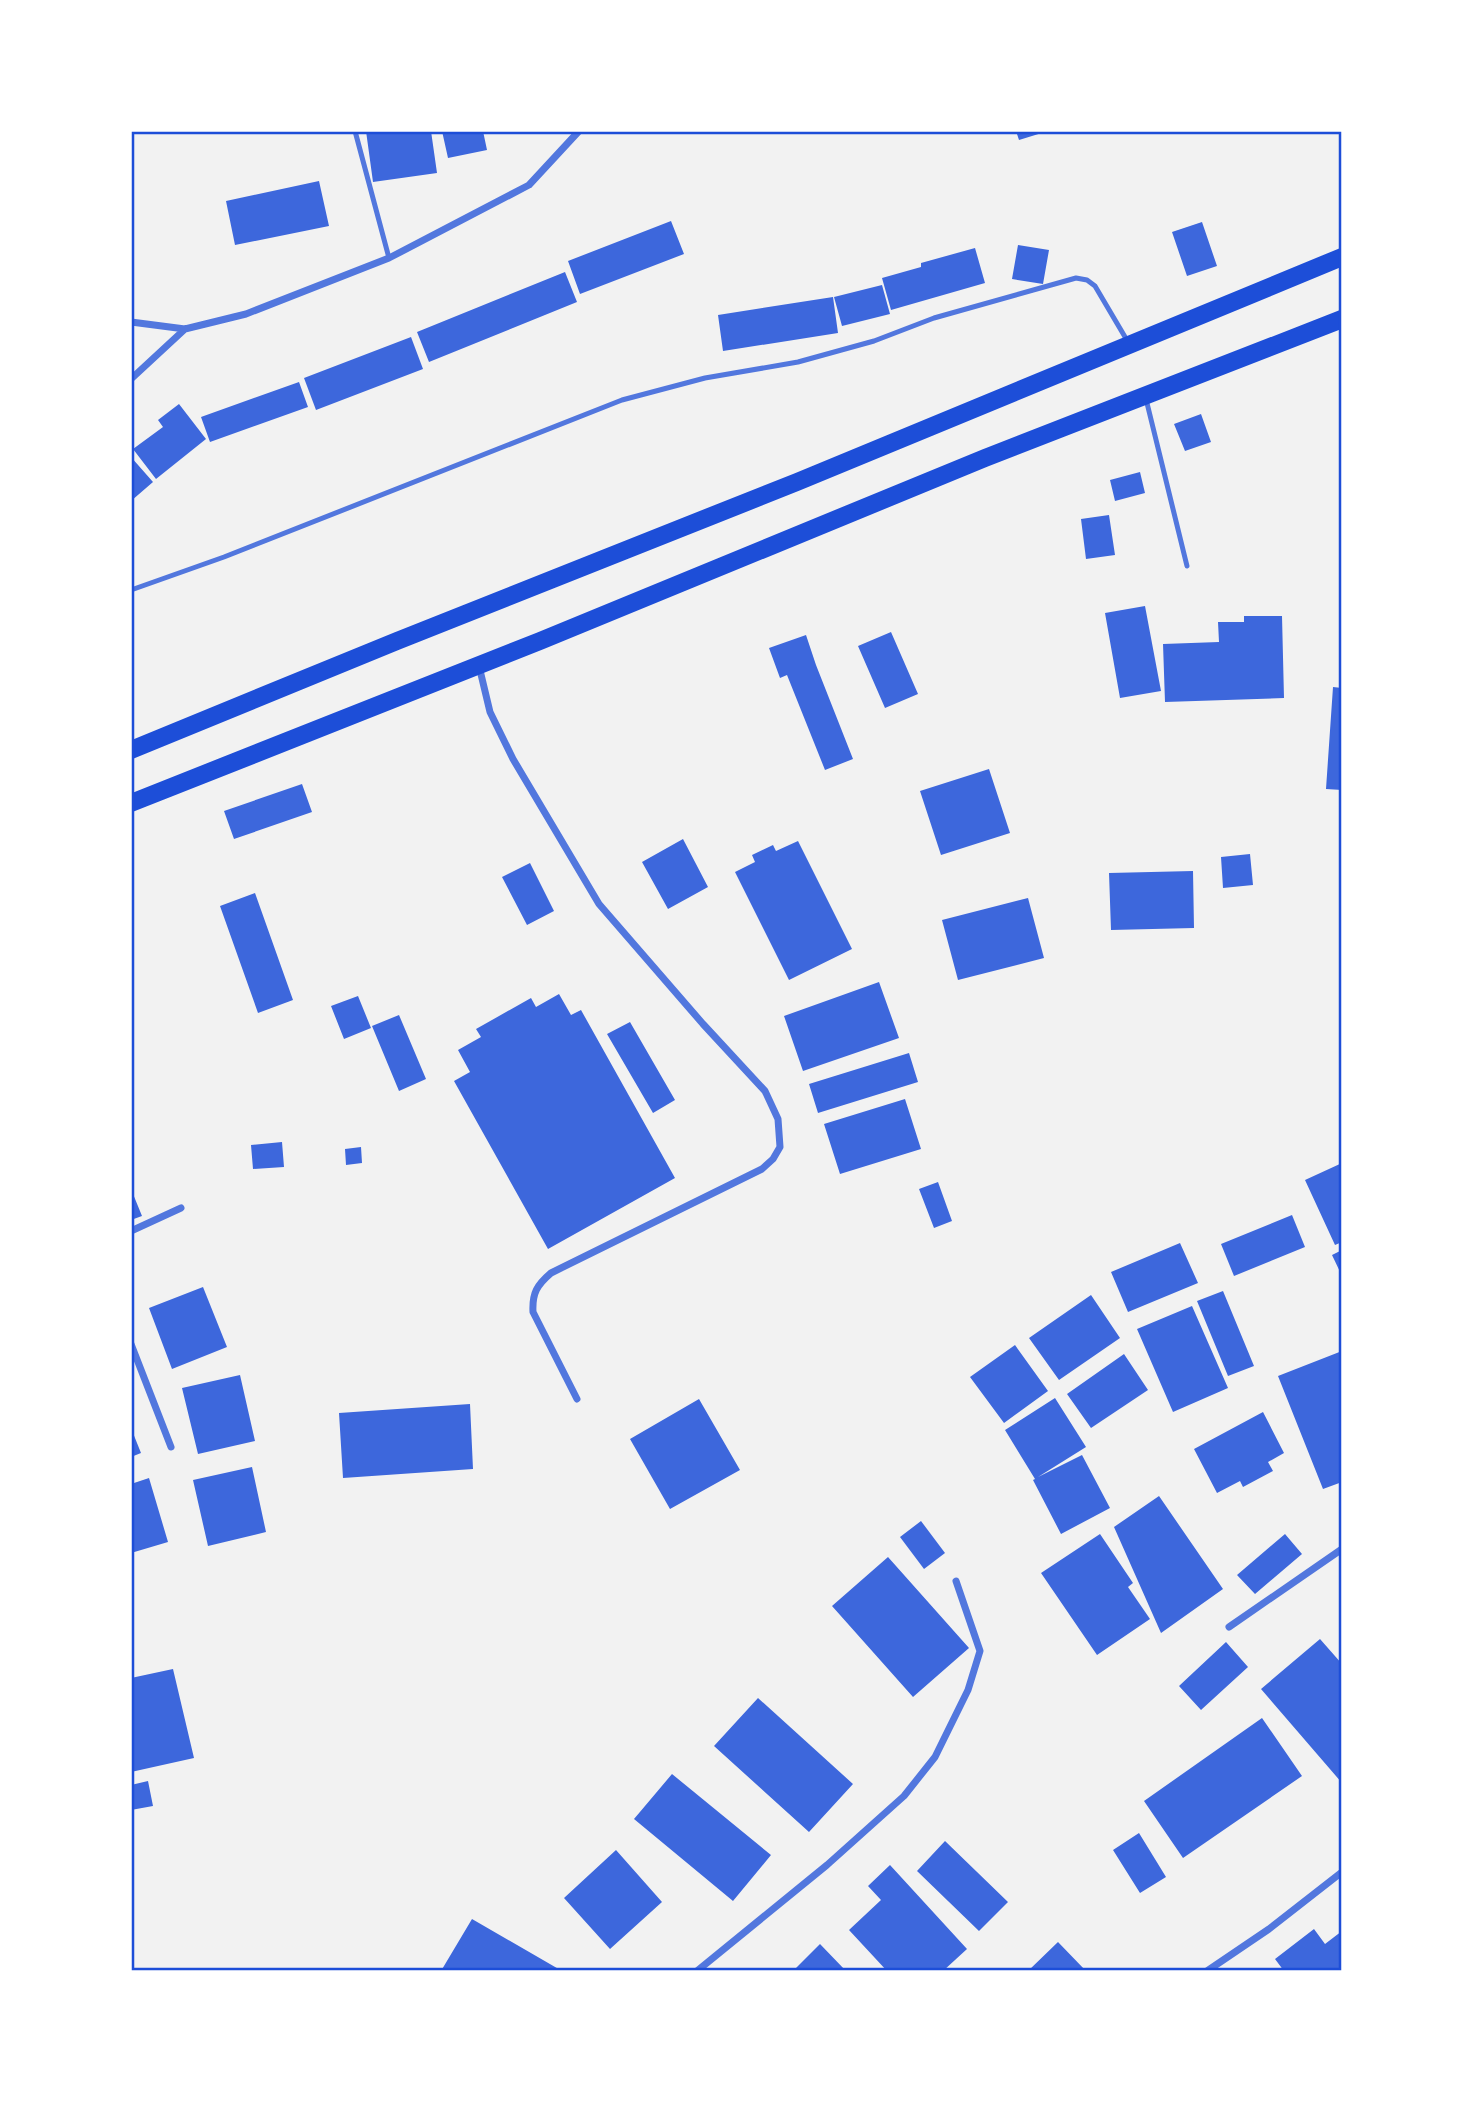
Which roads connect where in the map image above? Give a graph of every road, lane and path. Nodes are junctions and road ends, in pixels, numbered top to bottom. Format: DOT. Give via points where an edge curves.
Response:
graph roads {
  1 [pos="355,131"];
  2 [pos="577,132"];
  3 [pos="1342,257"];
  4 [pos="389,258"];
  5 [pos="1342,319"];
  6 [pos="131,322"];
  7 [pos="185,329"];
  8 [pos="1129,345"];
  9 [pos="131,379"];
  10 [pos="1145,396"];
  11 [pos="1187,566"];
  12 [pos="131,590"];
  13 [pos="478,665"];
  14 [pos="131,750"];
  15 [pos="131,803"];
  16 [pos="181,1208"];
  17 [pos="131,1231"];
  18 [pos="131,1344"];
  19 [pos="577,1399"];
  20 [pos="171,1447"];
  21 [pos="1342,1549"];
  22 [pos="956,1581"];
  23 [pos="1229,1627"];
  24 [pos="1342,1872"];
  25 [pos="697,1971"];
  26 [pos="1207,1971"];
  1 -- 4 [label="lane"];
  2 -- 4 [label="street" via="529,185"];
  3 -- 8 [label="main road"];
  4 -- 7 [label="street" via="246,314"];
  5 -- 10 [label="main road"];
  6 -- 7 [label="street"];
  7 -- 9 [label="street"];
  8 -- 12 [label="lane" via="1095,286 1076,278 934,318 874,341 622,400"];
  8 -- 14 [label="main road"];
  10 -- 11 [label="lane"];
  10 -- 13 [label="main road"];
  13 -- 15 [label="main road"];
  13 -- 19 [label="street" via="490,712 513,759 599,904 765,1091 780,1132 780,1147 762,1169 539,1283 532,1296 533,1312"];
  16 -- 17 [label="street"];
  18 -- 20 [label="street"];
  21 -- 23 [label="street"];
  22 -- 25 [label="street" via="980,1651 968,1690 935,1757 904,1796 866,1831"];
  24 -- 26 [label="street"];
}
